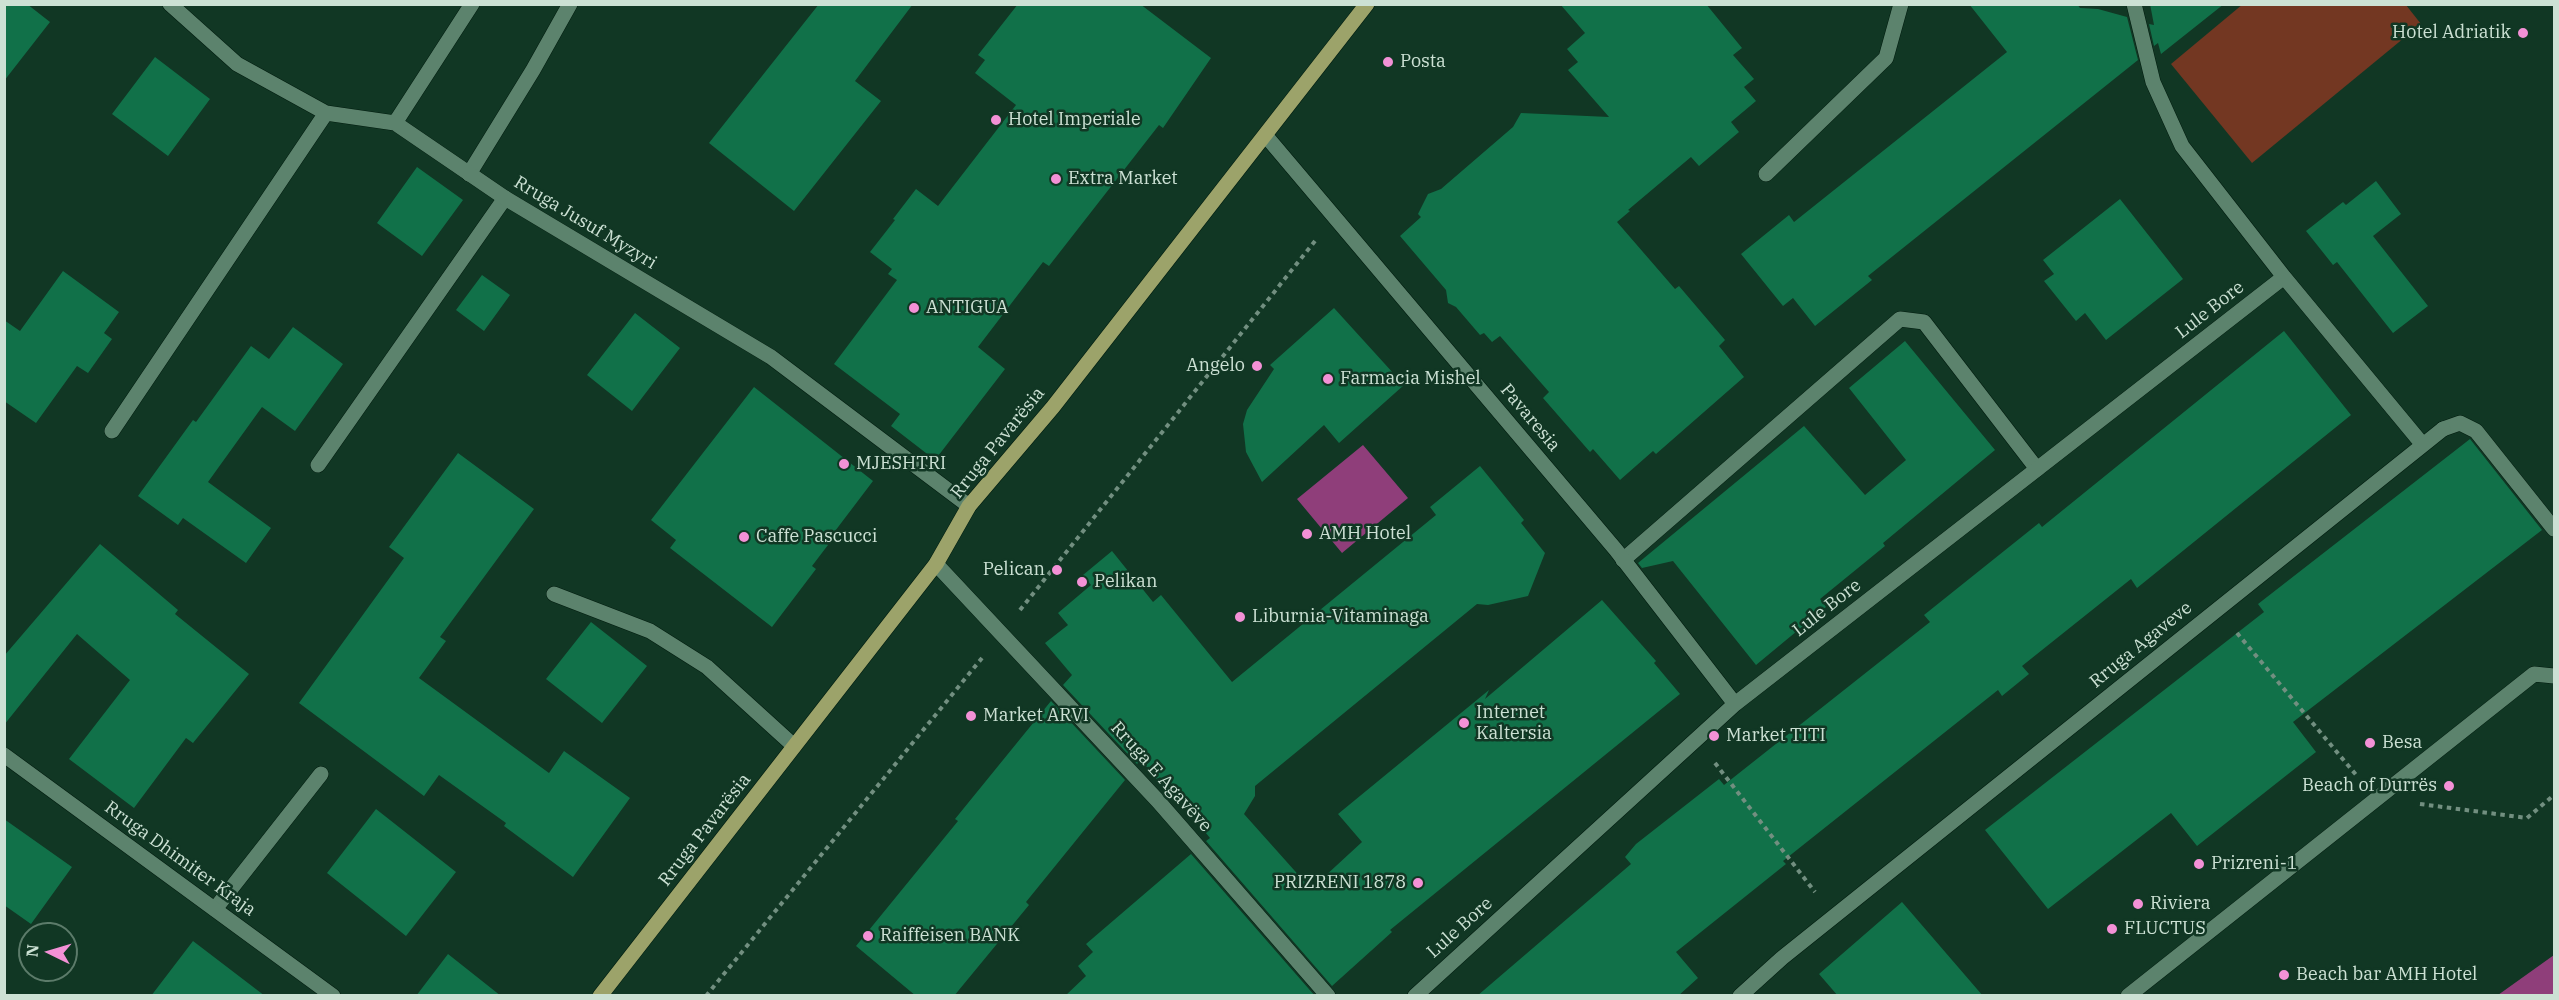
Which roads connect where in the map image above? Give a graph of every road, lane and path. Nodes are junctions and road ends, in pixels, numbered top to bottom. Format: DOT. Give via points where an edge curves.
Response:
graph roads {
  1 [pos="170,4"];
  2 [pos="472,4"];
  3 [pos="570,4"];
  4 [pos="1368,4"];
  5 [pos="1901,4"];
  6 [pos="2134,4"];
  7 [pos="326,113"];
  8 [pos="395,123"];
  9 [pos="1266,136"];
  10 [pos="469,174"];
  11 [pos="1766,174"];
  12 [pos="505,198"];
  13 [pos="2284,277"];
  14 [pos="112,431"];
  15 [pos="2422,445"];
  16 [pos="318,465"];
  17 [pos="2037,469"];
  18 [pos="969,506"];
  19 [pos="2554,529"];
  20 [pos="1623,560"];
  21 [pos="936,564"];
  22 [pos="554,594"];
  23 [pos="2217,609"];
  24 [pos="2554,675"];
  25 [pos="1735,704"];
  26 [pos="1697,738"];
  27 [pos="794,746"];
  28 [pos="4,755"];
  29 [pos="321,774"];
  30 [pos="2554,795"];
  31 [pos="2376,799"];
  32 [pos="215,909"];
  33 [pos="1833,917"];
  34 [pos="333,996"];
  35 [pos="600,996"];
  36 [pos="1328,996"];
  37 [pos="1415,996"];
  38 [pos="1740,996"];
  39 [pos="2128,996"];
  1 -- 7 [label="street, Rruga Jusuf Myzyri" via="237,64"];
  2 -- 8 [label="street"];
  3 -- 10 [label="street"];
  4 -- 9 [label="main road, Rruga Pavarësia"];
  5 -- 11 [label="street" via="1886,58"];
  6 -- 13 [label="street" via="2153,82 2182,146"];
  7 -- 8 [label="street, Rruga Jusuf Myzyri"];
  7 -- 14 [label="street"];
  8 -- 10 [label="street, Rruga Jusuf Myzyri"];
  9 -- 18 [label="main road, Rruga Pavarësia" via="1053,407"];
  9 -- 20 [label="street, Pavaresia"];
  10 -- 12 [label="street, Rruga Jusuf Myzyri"];
  12 -- 16 [label="street"];
  12 -- 18 [label="street, Rruga Jusuf Myzyri" via="771,357"];
  13 -- 15 [label="street"];
  13 -- 17 [label="street, Lule Bore"];
  15 -- 19 [label="street, Rruga Agaveve" via="2443,429 2460,423 2476,431"];
  15 -- 23 [label="street, Rruga Agaveve"];
  17 -- 20 [label="street" via="1924,322 1900,319"];
  17 -- 25 [label="street, Lule Bore"];
  18 -- 21 [label="main road, Rruga Pavarësia"];
  20 -- 25 [label="street, Pavaresia"];
  21 -- 27 [label="main road, Rruga Pavarësia"];
  21 -- 36 [label="street, Rruga E Agavëve" via="1158,801"];
  22 -- 27 [label="street" via="651,631 707,667"];
  23 -- 31 [label="path"];
  23 -- 33 [label="street, Rruga Agaveve"];
  24 -- 31 [label="street" via="2534,674"];
  25 -- 26 [label="street, Lule Bore"];
  26 -- 33 [label="path"];
  26 -- 37 [label="street, Lule Bore"];
  27 -- 35 [label="main road, Rruga Pavarësia"];
  28 -- 32 [label="street, Rruga Dhimiter Kraja"];
  29 -- 32 [label="street"];
  30 -- 31 [label="path" via="2527,818"];
  31 -- 39 [label="street"];
  32 -- 34 [label="street, Rruga Dhimiter Kraja"];
  33 -- 38 [label="street, Rruga Agaveve"];
}
